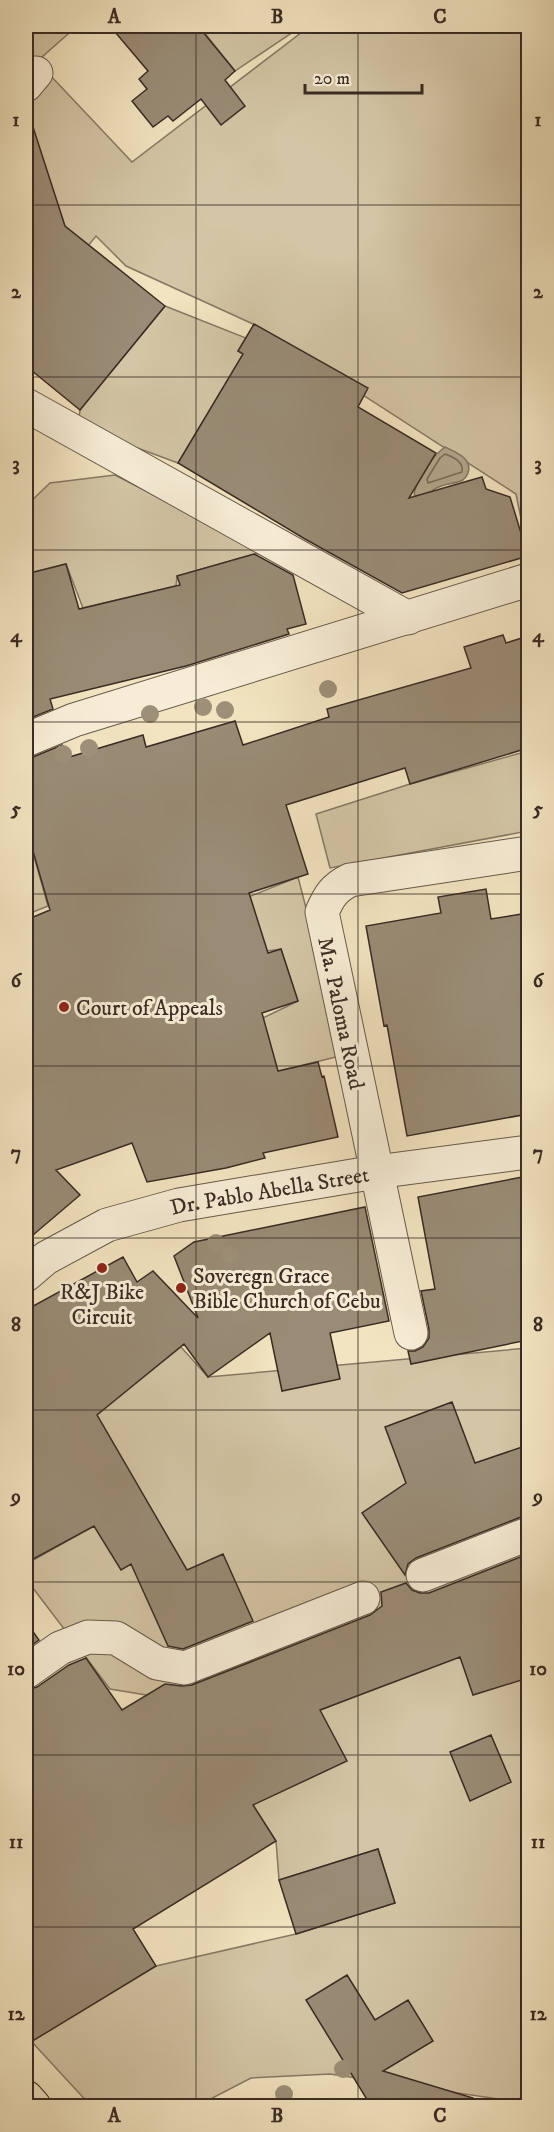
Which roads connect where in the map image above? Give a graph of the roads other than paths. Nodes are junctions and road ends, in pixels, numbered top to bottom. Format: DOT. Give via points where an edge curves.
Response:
graph roads {
  1 [pos="26,405"];
  2 [pos="528,580"];
  3 [pos="408,618"];
  4 [pos="26,740"];
  5 [pos="528,853"];
  6 [pos="528,1152"];
  7 [pos="376,1172"];
  8 [pos="26,1275"];
  9 [pos="411,1333"];
  10 [pos="528,1534"];
  11 [pos="423,1575"];
  12 [pos="363,1598"];
  13 [pos="26,1672"];
  14 [pos="26,2097"];
  15 [pos="34,2106"];
  1 -- 3 [label="street"];
  2 -- 3 [label="street"];
  3 -- 4 [label="street" via="74,720"];
  5 -- 7 [label="street, Ma. Paloma Road" via="350,880 337,886 328,897 322,912 324,929"];
  6 -- 7 [label="street, Dr. Pablo Abella Street"];
  7 -- 8 [label="street, Dr. Pablo Abella Street" via="179,1205 107,1225 46,1258"];
  7 -- 9 [label="street, Ma. Paloma Road"];
  10 -- 11 [label="street"];
  12 -- 13 [label="street" via="185,1668 157,1663 116,1638 88,1637 60,1648"];
  14 -- 15 [label="main road"];
}
